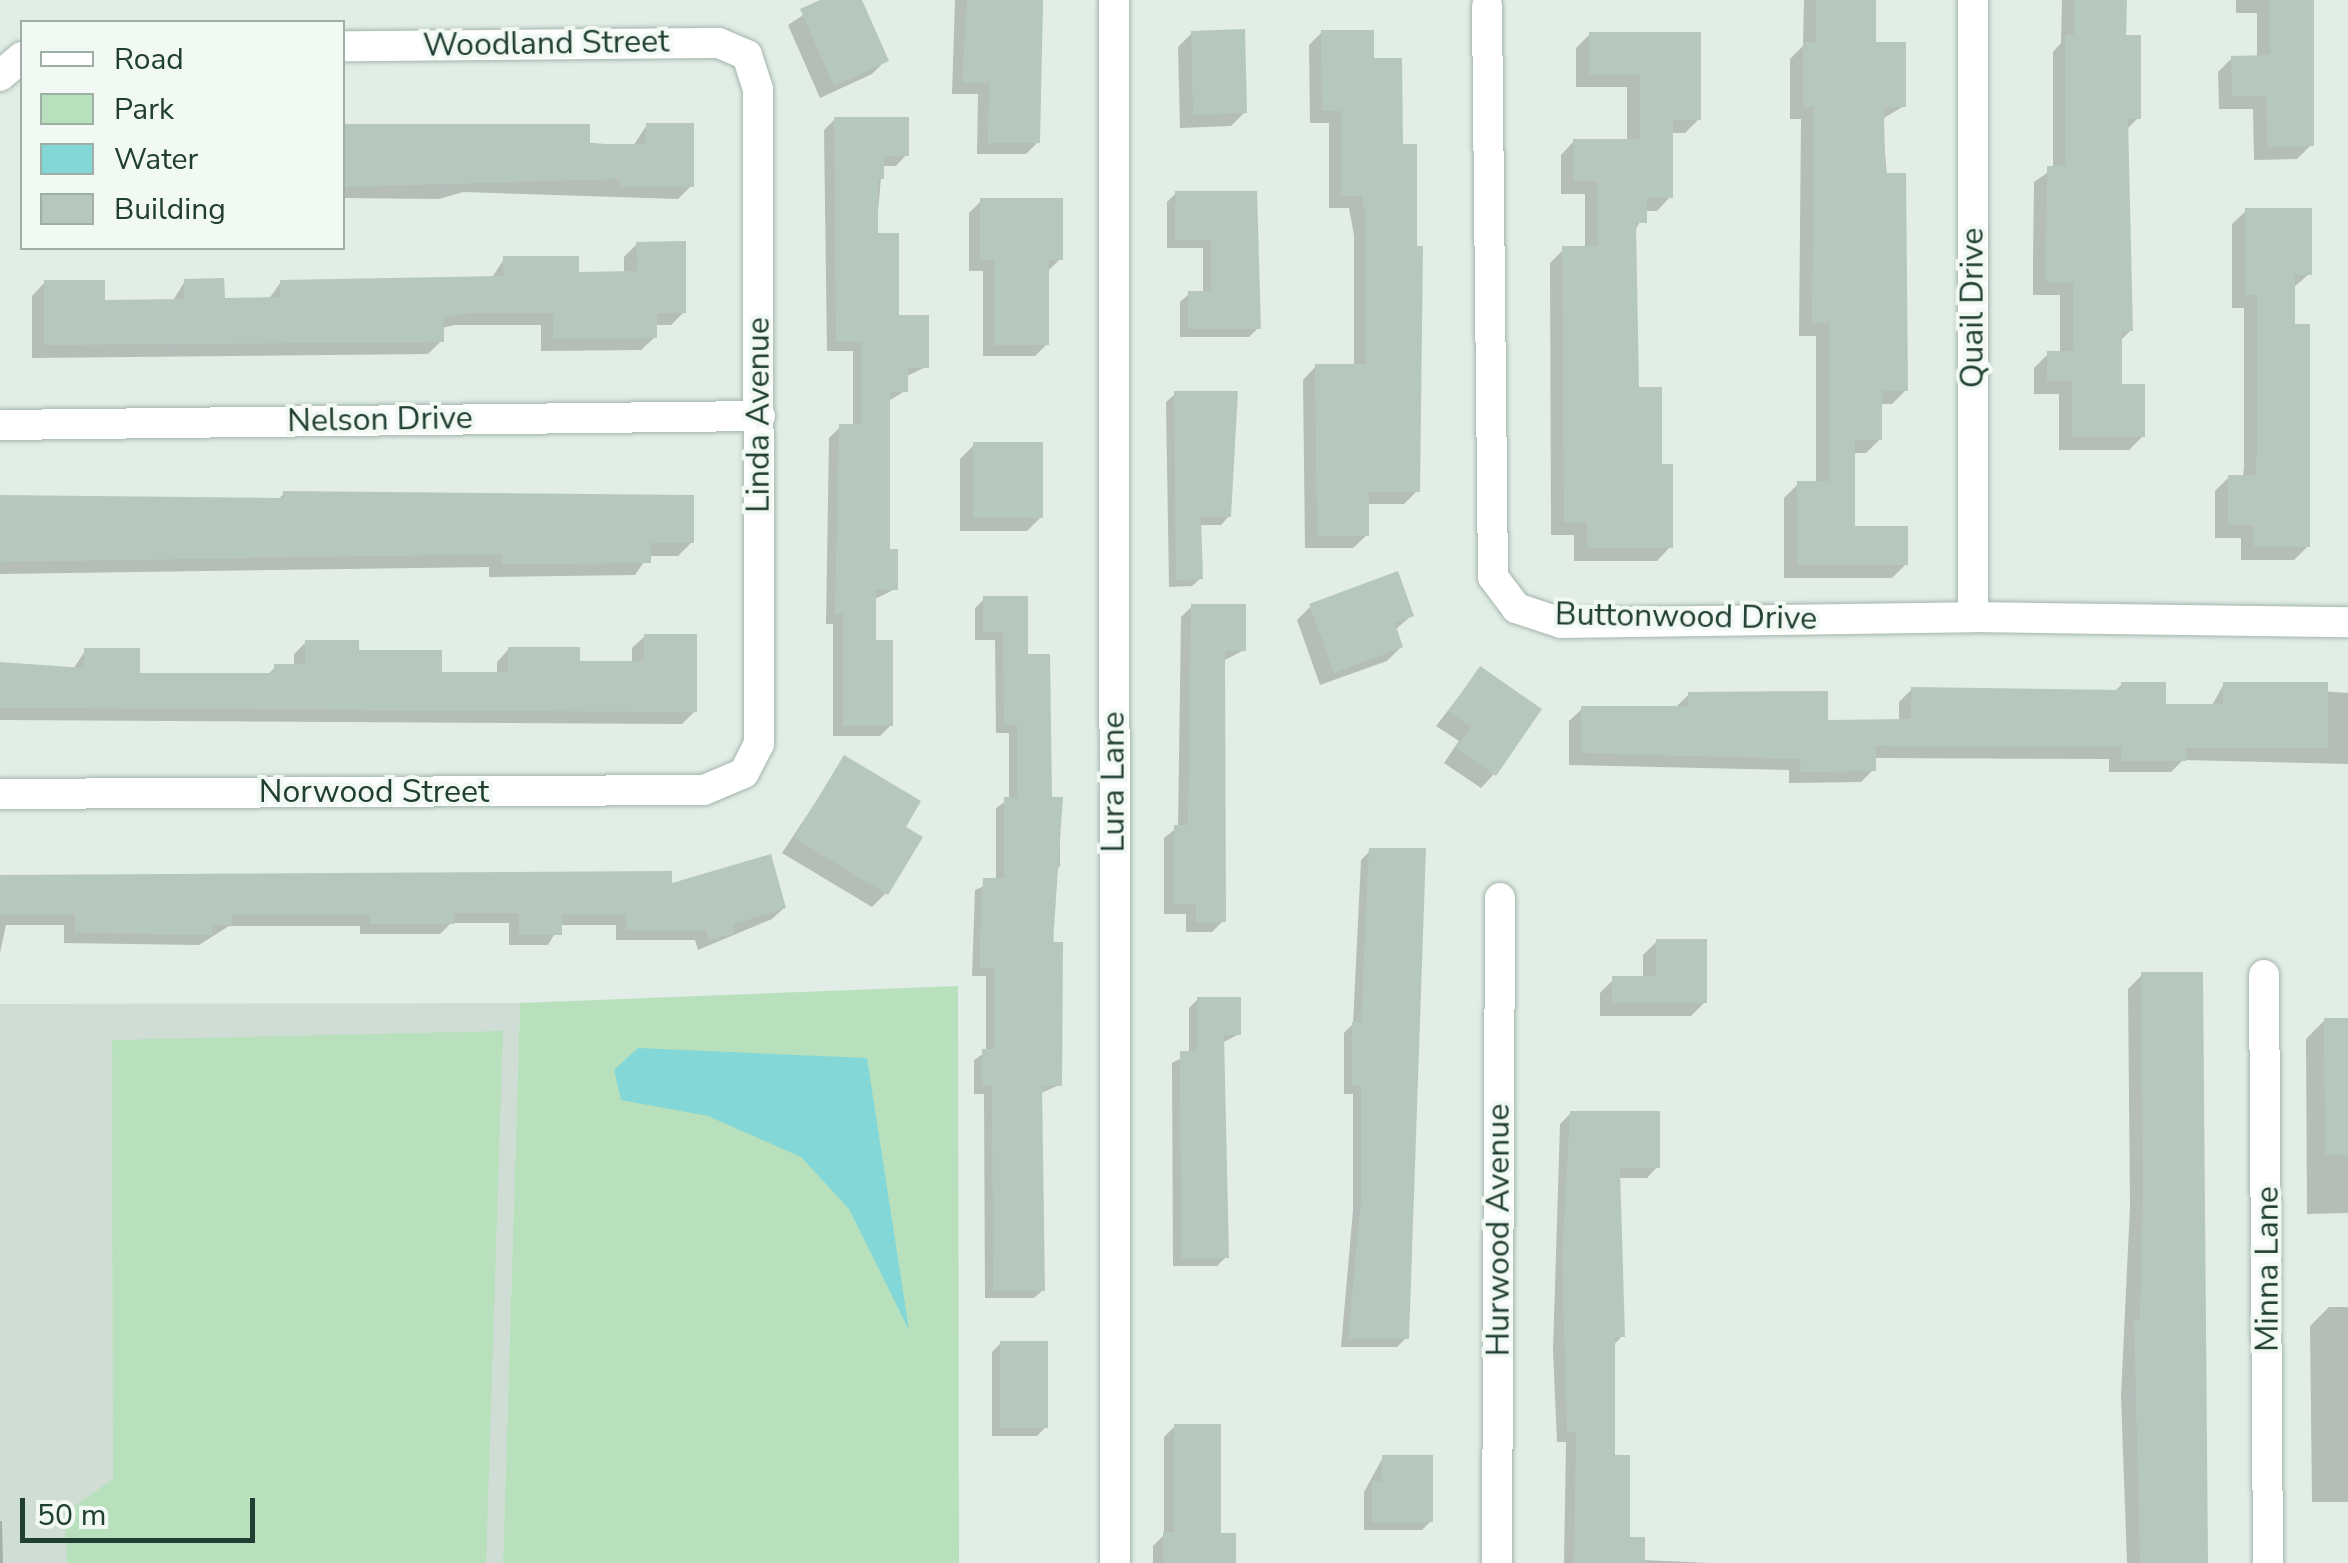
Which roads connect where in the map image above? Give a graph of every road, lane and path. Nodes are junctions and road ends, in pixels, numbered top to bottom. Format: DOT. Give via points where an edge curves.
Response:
graph roads {
  1 [pos="1114,0"];
  2 [pos="1972,0"];
  3 [pos="1487,6"];
  4 [pos="345,46"];
  5 [pos="747,55"];
  6 [pos="20,59"];
  7 [pos="0,76"];
  8 [pos="760,416"];
  9 [pos="0,425"];
  10 [pos="1973,616"];
  11 [pos="2348,622"];
  12 [pos="744,773"];
  13 [pos="0,794"];
  14 [pos="1500,898"];
  15 [pos="2264,975"];
  16 [pos="1115,1563"];
  17 [pos="1497,1563"];
  18 [pos="2268,1563"];
  1 -- 16 [label="street, Lura Lane"];
  2 -- 10 [label="street, Quail Drive"];
  3 -- 10 [label="street, Buttonwood Drive" via="1492,577 1516,608 1561,622"];
  4 -- 5 [label="street, Woodland Street" via="719,42"];
  5 -- 8 [label="street, Linda Avenue" via="758,88"];
  6 -- 7 [label="street"];
  8 -- 9 [label="street, Nelson Drive"];
  8 -- 12 [label="street, Linda Avenue" via="759,744"];
  10 -- 11 [label="street, Buttonwood Drive"];
  12 -- 13 [label="street, Norwood Street" via="704,790"];
  14 -- 17 [label="street, Hurwood Avenue"];
  15 -- 18 [label="street, Minna Lane"];
}
